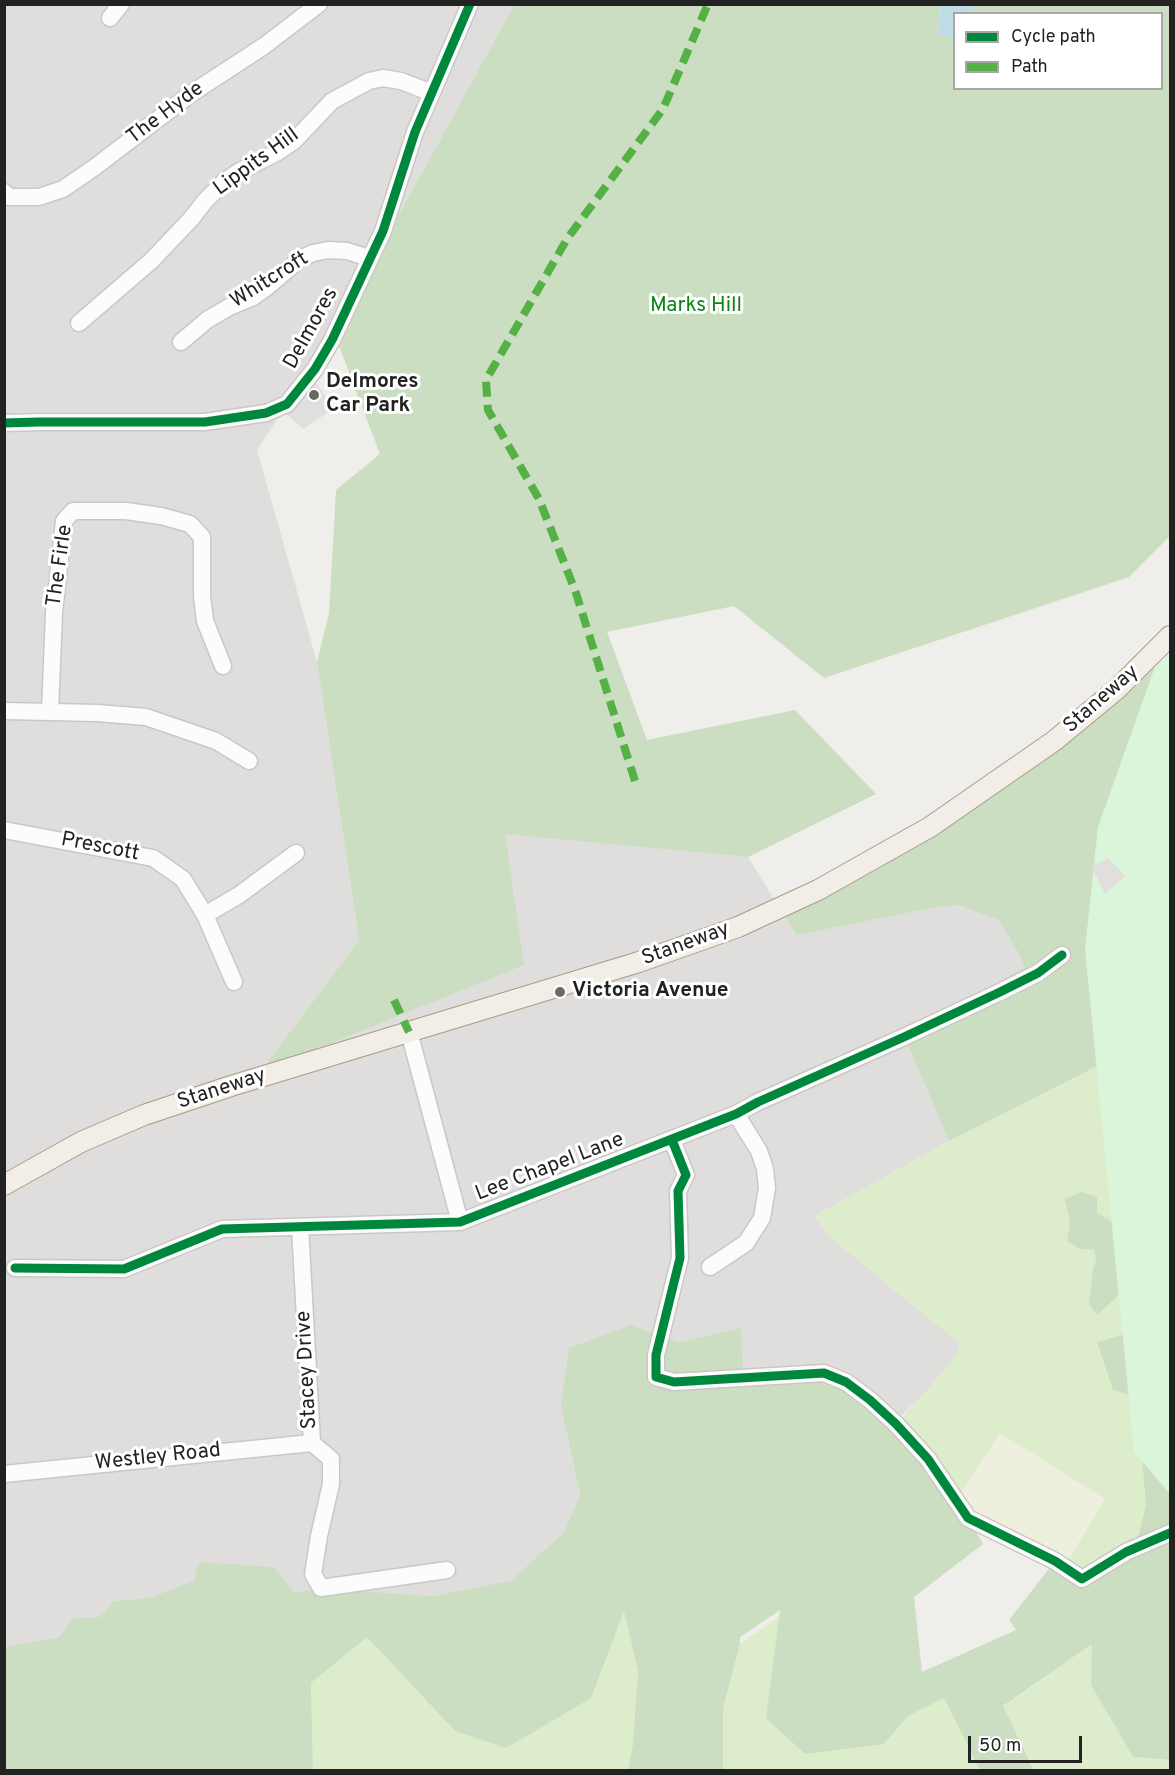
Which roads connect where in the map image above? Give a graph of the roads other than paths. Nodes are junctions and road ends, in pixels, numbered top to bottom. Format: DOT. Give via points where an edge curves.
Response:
graph roads {
  1 [pos="122,4"];
  2 [pos="319,4"];
  3 [pos="470,4"];
  4 [pos="110,18"];
  5 [pos="432,93"];
  6 [pos="4,192"];
  7 [pos="369,258"];
  8 [pos="79,323"];
  9 [pos="181,342"];
  10 [pos="4,423"];
  11 [pos="1170,636"];
  12 [pos="223,666"];
  13 [pos="4,711"];
  14 [pos="50,712"];
  15 [pos="249,761"];
  16 [pos="4,830"];
  17 [pos="296,853"];
  18 [pos="205,915"];
  19 [pos="1062,955"];
  20 [pos="234,982"];
  21 [pos="410,1032"];
  22 [pos="736,1114"];
  23 [pos="672,1140"];
  24 [pos="4,1185"];
  25 [pos="460,1222"];
  26 [pos="300,1227"];
  27 [pos="710,1267"];
  28 [pos="15,1268"];
  29 [pos="312,1443"];
  30 [pos="4,1474"];
  31 [pos="1170,1533"];
  32 [pos="447,1570"];
  1 -- 4 [label="street"];
  2 -- 6 [label="street, The Hyde" via="63,189 39,197 9,197"];
  3 -- 5 [label="street, Delmores"];
  5 -- 7 [label="street, Delmores" via="383,231"];
  5 -- 8 [label="street, Lippits Hill" via="383,78 332,100 294,141 225,182 151,261"];
  7 -- 9 [label="street, Whitcroft" via="347,251 313,253 253,297 207,320"];
  7 -- 10 [label="street, Delmores" via="332,340 287,404 266,413 205,422"];
  11 -- 21 [label="main road, Staneway" via="1117,689 1054,741 930,827 818,890 688,946"];
  12 -- 14 [label="street, The Firle" via="205,621 202,537 190,524 126,511 73,511 63,521"];
  13 -- 14 [label="street"];
  14 -- 15 [label="street" via="146,717 216,741"];
  16 -- 18 [label="street, Prescott" via="153,858 183,879"];
  17 -- 18 [label="street"];
  18 -- 20 [label="street, Prescott"];
  19 -- 22 [label="street, Lee Chapel Lane" via="1038,973 1000,992"];
  21 -- 24 [label="main road, Staneway" via="144,1115 70,1147"];
  21 -- 25 [label="street"];
  22 -- 23 [label="street, Lee Chapel Lane"];
  22 -- 27 [label="street" via="759,1151 765,1169 767,1188 762,1218 746,1243"];
  23 -- 25 [label="street, Lee Chapel Lane"];
  23 -- 31 [label="street" via="686,1175 678,1191 680,1258 656,1355 656,1377 674,1382 824,1374 846,1382 896,1424 928,1458 968,1518 1055,1561 1082,1579 1126,1552"];
  25 -- 26 [label="street, Lee Chapel Lane"];
  26 -- 28 [label="street, Lee Chapel Lane" via="222,1230 124,1269"];
  26 -- 29 [label="street, Stacey Drive"];
  29 -- 30 [label="street, Westley Road"];
  29 -- 32 [label="street, Stacey Drive" via="331,1459 331,1484 313,1574 321,1588"];
}
